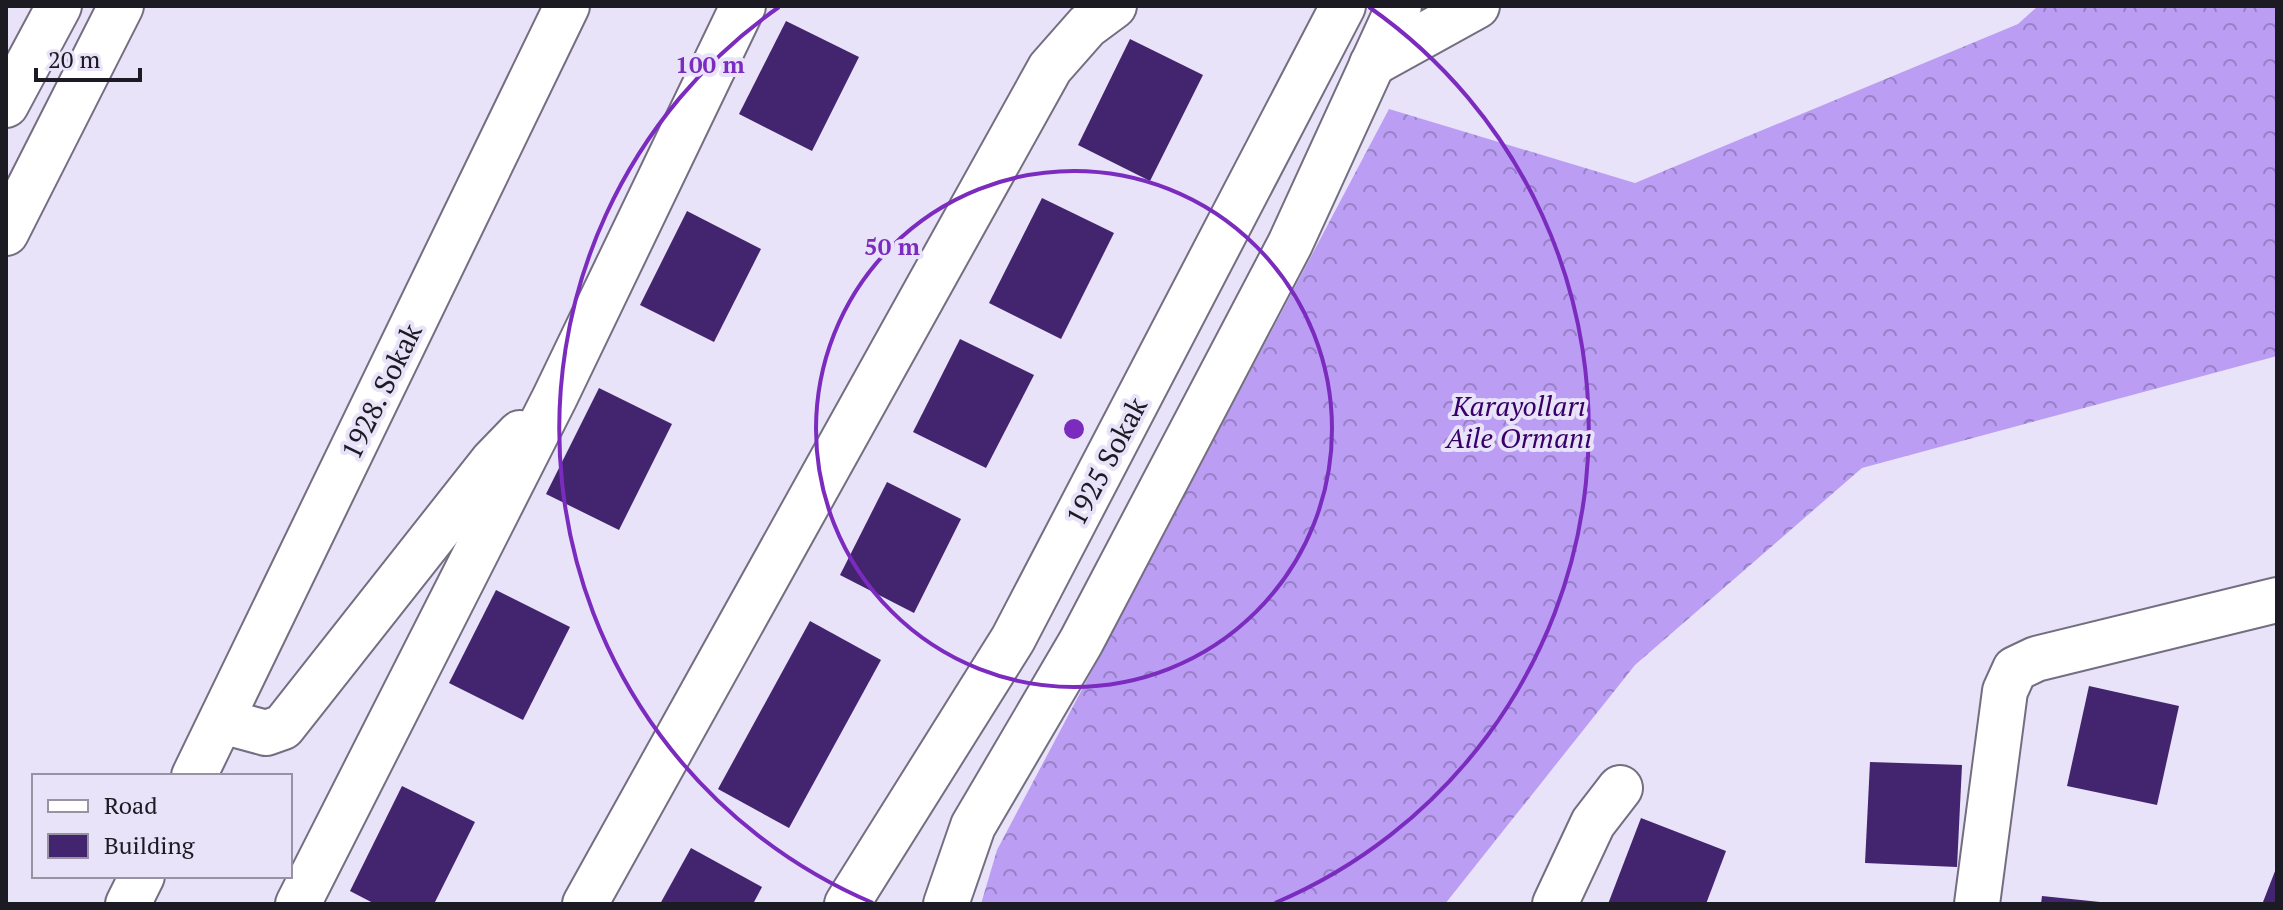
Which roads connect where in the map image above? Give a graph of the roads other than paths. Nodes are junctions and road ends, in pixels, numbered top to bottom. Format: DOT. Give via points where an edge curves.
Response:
graph roads {
  1 [pos="59,6"];
  2 [pos="121,6"];
  3 [pos="567,6"];
  4 [pos="743,6"];
  5 [pos="1114,6"];
  6 [pos="1343,6"];
  7 [pos="1399,6"];
  8 [pos="1477,6"];
  9 [pos="1372,64"];
  10 [pos="6,105"];
  11 [pos="6,233"];
  12 [pos="555,397"];
  13 [pos="2277,600"];
  14 [pos="222,721"];
  15 [pos="195,774"];
  16 [pos="1620,788"];
  17 [pos="141,878"];
  18 [pos="128,904"];
  19 [pos="298,904"];
  20 [pos="585,904"];
  21 [pos="847,904"];
  22 [pos="946,904"];
  23 [pos="1555,904"];
  24 [pos="1977,904"];
  1 -- 10 [label="street"];
  2 -- 11 [label="street"];
  3 -- 14 [label="street, 1928. Sokak"];
  4 -- 12 [label="street"];
  5 -- 20 [label="street" via="1087,26 1050,68"];
  6 -- 21 [label="street, 1925 Sokak" via="1013,639"];
  7 -- 9 [label="street"];
  8 -- 9 [label="street"];
  9 -- 22 [label="street" via="1290,244 1081,642 994,785 953,875"];
  12 -- 14 [label="street" via="492,462 283,727 266,733"];
  12 -- 19 [label="street"];
  13 -- 24 [label="street" via="2036,659 2015,669 2005,691"];
  14 -- 15 [label="street, 1928. Sokak"];
  16 -- 23 [label="street" via="1593,823"];
  17 -- 18 [label="street"];
}
